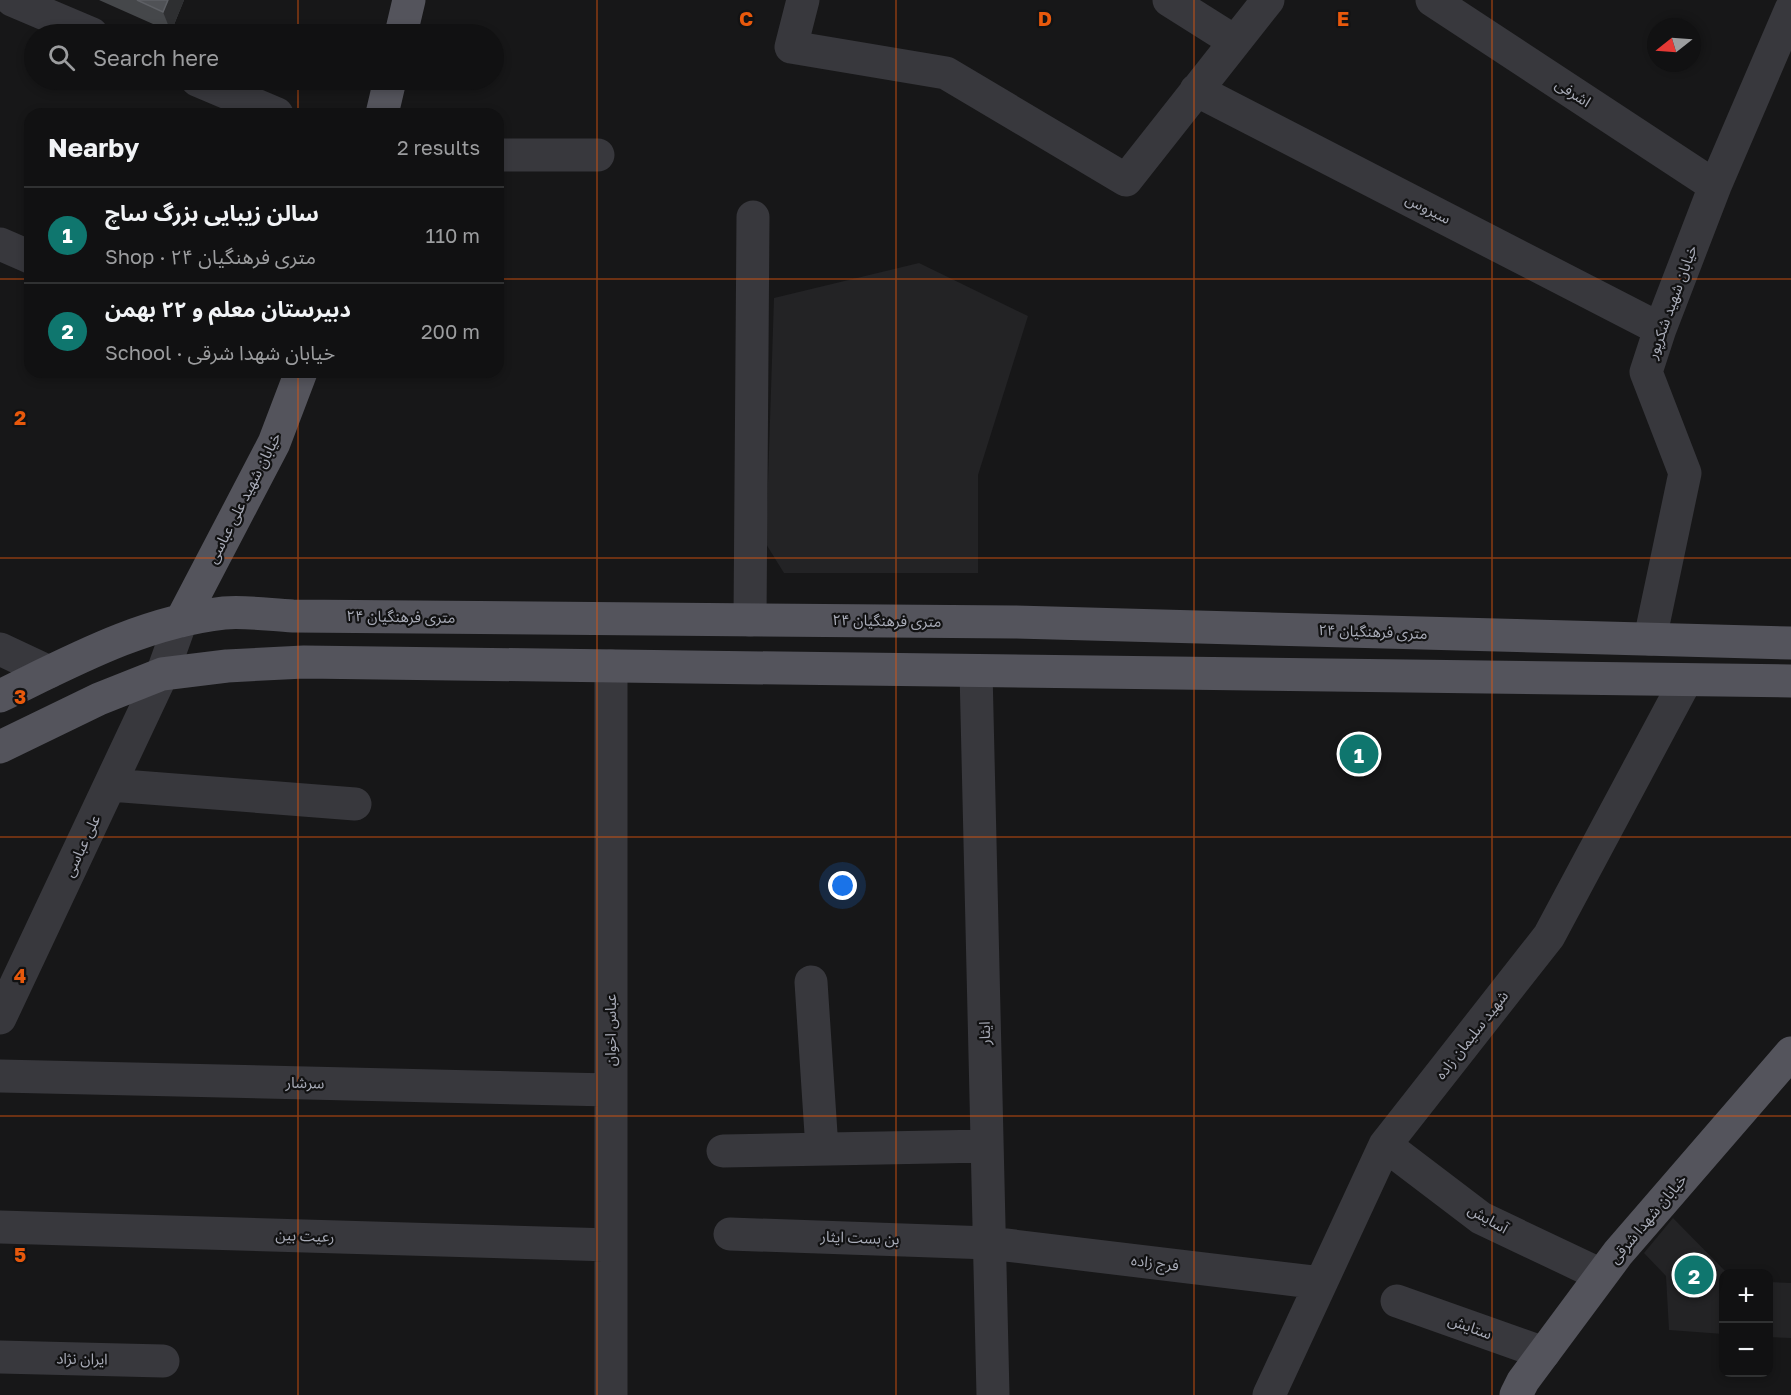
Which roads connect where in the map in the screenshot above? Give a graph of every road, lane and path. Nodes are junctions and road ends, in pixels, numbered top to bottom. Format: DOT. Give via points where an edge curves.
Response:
graph roads {
  1 [pos="12,0"];
  2 [pos="409,0"];
  3 [pos="803,0"];
  4 [pos="1169,0"];
  5 [pos="1268,0"];
  6 [pos="1432,0"];
  7 [pos="1791,9"];
  8 [pos="68,24"];
  9 [pos="403,24"];
  10 [pos="1234,41"];
  11 [pos="221,90"];
  12 [pos="388,90"];
  13 [pos="1196,90"];
  14 [pos="263,108"];
  15 [pos="383,108"];
  16 [pos="504,155"];
  17 [pos="598,155"];
  18 [pos="1715,186"];
  19 [pos="753,217"];
  20 [pos="0,244"];
  21 [pos="24,254"];
  22 [pos="1660,329"];
  23 [pos="297,378"];
  24 [pos="614,619"];
  25 [pos="750,620"];
  26 [pos="181,621"];
  27 [pos="1650,639"];
  28 [pos="1791,643"];
  29 [pos="0,649"];
  30 [pos="611,666"];
  31 [pos="976,671"];
  32 [pos="49,672"];
  33 [pos="162,674"];
  34 [pos="1686,680"];
  35 [pos="1791,681"];
  36 [pos="0,696"];
  37 [pos="0,747"];
  38 [pos="110,785"];
  39 [pos="355,804"];
  40 [pos="811,982"];
  41 [pos="0,1018"];
  42 [pos="1791,1053"];
  43 [pos="0,1076"];
  44 [pos="611,1090"];
  45 [pos="1385,1145"];
  46 [pos="987,1146"];
  47 [pos="822,1149"];
  48 [pos="723,1151"];
  49 [pos="0,1227"];
  50 [pos="730,1234"];
  51 [pos="989,1243"];
  52 [pos="611,1245"];
  53 [pos="1601,1275"];
  54 [pos="1321,1283"];
  55 [pos="1397,1301"];
  56 [pos="1544,1353"];
  57 [pos="0,1357"];
  58 [pos="163,1361"];
  59 [pos="611,1395"];
  60 [pos="993,1395"];
  61 [pos="1269,1395"];
  62 [pos="1516,1395"];
  1 -- 8 [label="street"];
  2 -- 9 [label="main road"];
  3 -- 13 [label="street" via="792,47 946,73 1126,180"];
  4 -- 10 [label="street"];
  5 -- 10 [label="street"];
  6 -- 18 [label="street, اشرفی"];
  7 -- 18 [label="street, خیابان شهید شکرپور"];
  10 -- 13 [label="street"];
  11 -- 14 [label="street"];
  12 -- 15 [label="main road"];
  13 -- 22 [label="street, سیروس"];
  16 -- 17 [label="street"];
  18 -- 22 [label="street, خیابان شهید شکرپور"];
  19 -- 25 [label="street"];
  20 -- 21 [label="street"];
  22 -- 27 [label="street, خیابان شهید شکرپور" via="1646,372 1685,473"];
  23 -- 26 [label="main road, خیابان شهید علی عباسی" via="274,442"];
  24 -- 25 [label="main road, ۲۴ متری فرهنگیان"];
  24 -- 26 [label="main road, ۲۴ متری فرهنگیان" via="225,613"];
  24 -- 30 [label="main road"];
  25 -- 27 [label="main road, ۲۴ متری فرهنگیان" via="1014,622"];
  26 -- 32 [label="main road, ۲۴ متری فرهنگیان" via="153,627"];
  26 -- 33 [label="street, علی عباسی"];
  27 -- 28 [label="main road, ۲۴ متری فرهنگیان"];
  29 -- 32 [label="street"];
  30 -- 31 [label="main road"];
  30 -- 33 [label="main road" via="304,662"];
  30 -- 44 [label="street, عباس اخوان"];
  31 -- 34 [label="main road"];
  31 -- 46 [label="street, ایثار"];
  32 -- 36 [label="main road, ۲۴ متری فرهنگیان"];
  33 -- 37 [label="main road" via="99,699"];
  33 -- 38 [label="street, علی عباسی"];
  34 -- 35 [label="main road"];
  34 -- 45 [label="street, شهید سلیمان زاده" via="1549,936"];
  38 -- 39 [label="street"];
  38 -- 41 [label="street, علی عباسی"];
  40 -- 47 [label="street"];
  42 -- 53 [label="main road, خیابان شهدا شرقی"];
  43 -- 44 [label="street, سرشار"];
  44 -- 52 [label="street, عباس اخوان"];
  45 -- 53 [label="street, آسایش" via="1481,1218"];
  45 -- 54 [label="street, شهید سلیمان زاده"];
  46 -- 47 [label="street"];
  46 -- 51 [label="street, ایثار"];
  47 -- 48 [label="street"];
  49 -- 52 [label="street, رعیت بین"];
  50 -- 51 [label="street, بن بست ایثار"];
  51 -- 54 [label="street, فرج زاده"];
  51 -- 60 [label="street, ایثار"];
  52 -- 59 [label="street, عباس اخوان"];
  53 -- 56 [label="main road, خیابان شهدا شرقی"];
  54 -- 61 [label="street, شهید سلیمان زاده"];
  55 -- 56 [label="street, ستایش"];
  56 -- 62 [label="main road, خیابان شهدا شرقی"];
  57 -- 58 [label="street, ایران نژاد"];
}
